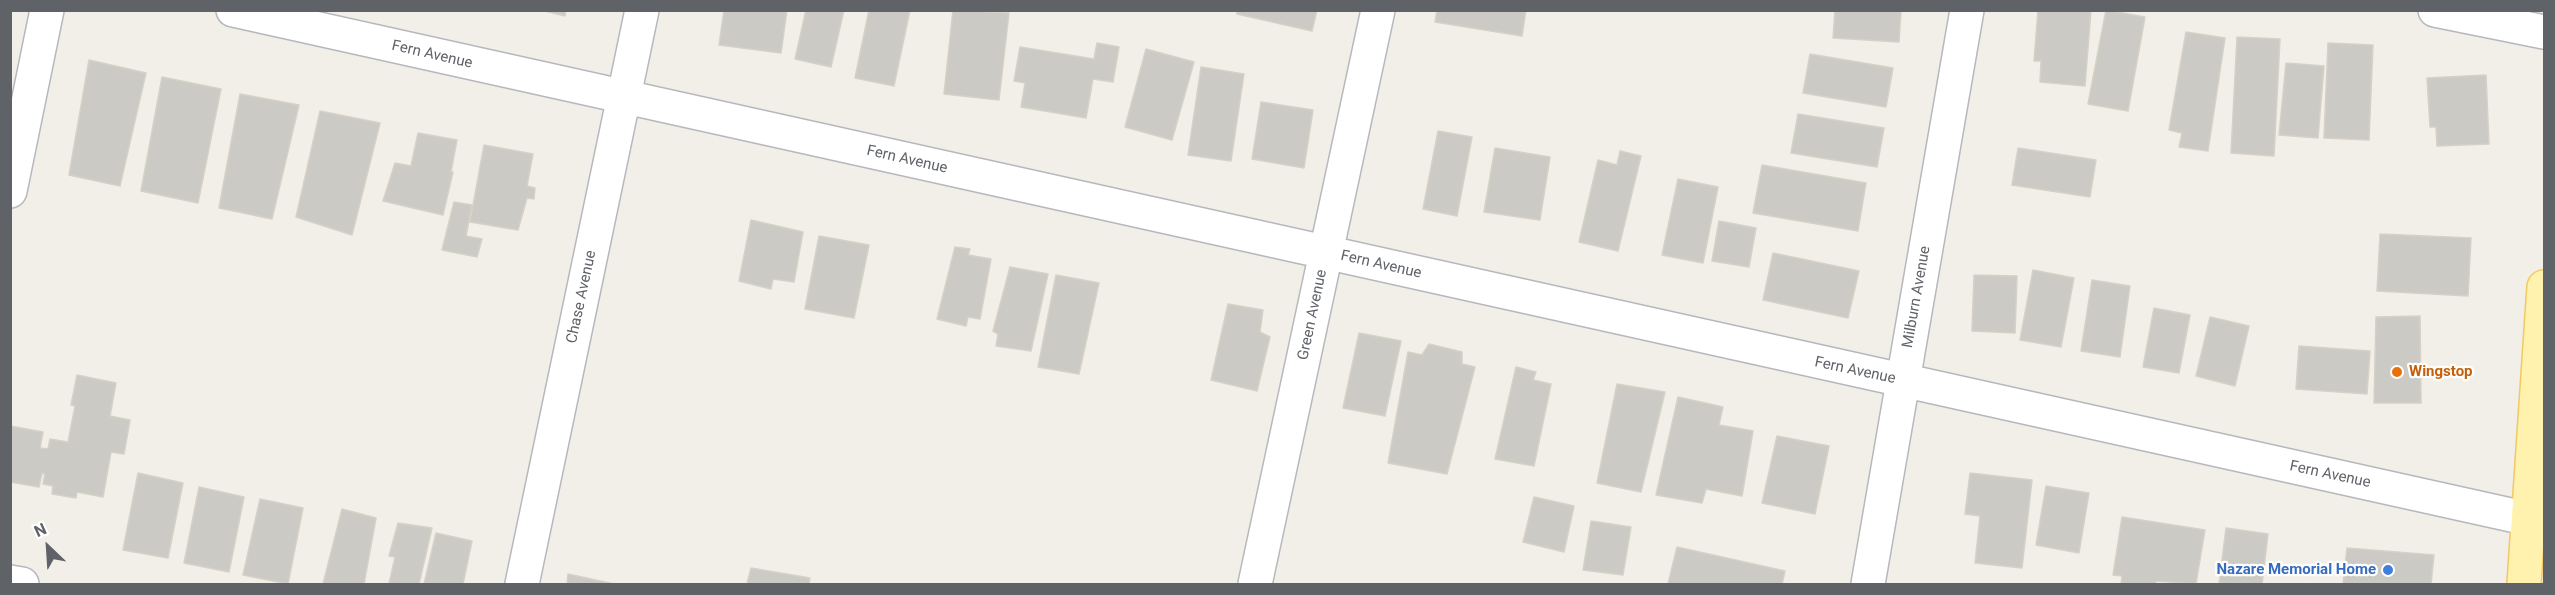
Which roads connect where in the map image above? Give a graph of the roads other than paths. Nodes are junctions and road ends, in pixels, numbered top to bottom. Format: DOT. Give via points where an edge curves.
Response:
graph roads {
  1 [pos="47,10"];
  2 [pos="233,10"];
  3 [pos="642,10"];
  4 [pos="1378,10"];
  5 [pos="1967,10"];
  6 [pos="2435,10"];
  7 [pos="2544,32"];
  8 [pos="624,97"];
  9 [pos="10,191"];
  10 [pos="1326,253"];
  11 [pos="2544,287"];
  12 [pos="1903,381"];
  13 [pos="2529,519"];
  14 [pos="10,582"];
  15 [pos="22,585"];
  16 [pos="522,585"];
  17 [pos="1255,585"];
  18 [pos="1868,585"];
  19 [pos="2524,585"];
  1 -- 9 [label="street"];
  2 -- 8 [label="street, Fern Avenue"];
  3 -- 8 [label="street, Chase Avenue"];
  4 -- 10 [label="street, Green Avenue"];
  5 -- 12 [label="street, Milburn Avenue"];
  6 -- 7 [label="street"];
  8 -- 10 [label="street, Fern Avenue"];
  8 -- 16 [label="street, Chase Avenue"];
  10 -- 12 [label="street, Fern Avenue"];
  10 -- 17 [label="street, Green Avenue"];
  11 -- 13 [label="main road"];
  12 -- 13 [label="street, Fern Avenue"];
  12 -- 18 [label="street, Milburn Avenue"];
  13 -- 19 [label="main road"];
  14 -- 15 [label="street"];
}
